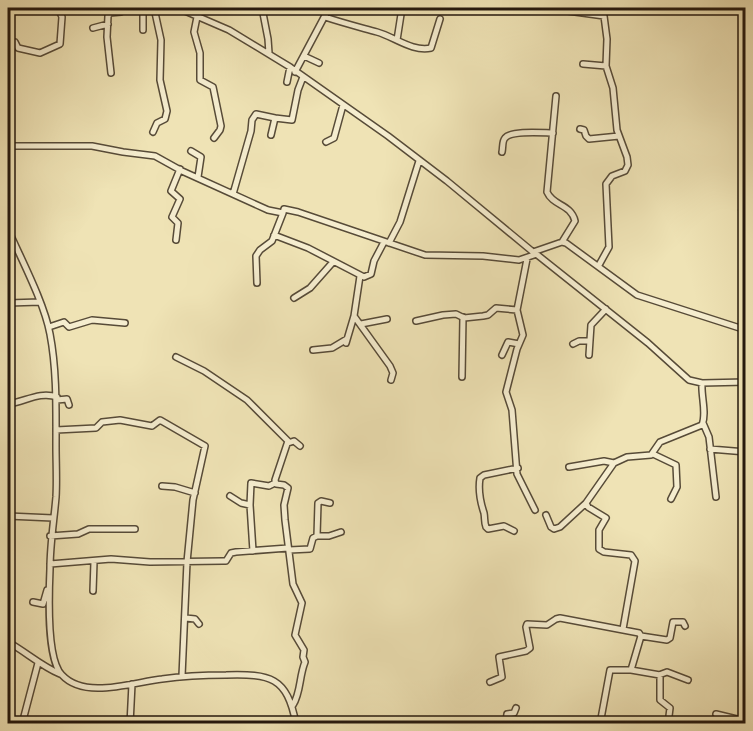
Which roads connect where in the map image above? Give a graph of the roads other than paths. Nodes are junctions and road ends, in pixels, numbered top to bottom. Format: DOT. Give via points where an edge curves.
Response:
graph roads {
  1 [pos="58,8"];
  2 [pos="124,8"];
  3 [pos="143,8"];
  4 [pos="154,8"];
  5 [pos="178,8"];
  6 [pos="262,8"];
  7 [pos="329,8"];
  8 [pos="402,8"];
  9 [pos="546,8"];
  10 [pos="197,17"];
  11 [pos="325,17"];
  12 [pos="440,19"];
  13 [pos="108,24"];
  14 [pos="93,28"];
  15 [pos="143,30"];
  16 [pos="397,40"];
  17 [pos="8,42"];
  18 [pos="269,53"];
  19 [pos="304,56"];
  20 [pos="319,63"];
  21 [pos="583,64"];
  22 [pos="606,66"];
  23 [pos="290,67"];
  24 [pos="295,72"];
  25 [pos="111,74"];
  26 [pos="303,77"];
  27 [pos="287,82"];
  28 [pos="556,96"];
  29 [pos="343,105"];
  30 [pos="275,118"];
  31 [pos="580,129"];
  32 [pos="153,132"];
  33 [pos="553,133"];
  34 [pos="271,135"];
  35 [pos="619,136"];
  36 [pos="214,138"];
  37 [pos="326,142"];
  38 [pos="8,146"];
  39 [pos="192,152"];
  40 [pos="502,152"];
  41 [pos="419,161"];
  42 [pos="180,169"];
  43 [pos="198,177"];
  44 [pos="233,194"];
  45 [pos="283,213"];
  46 [pos="8,229"];
  47 [pos="274,235"];
  48 [pos="176,240"];
  49 [pos="386,242"];
  50 [pos="562,242"];
  51 [pos="535,253"];
  52 [pos="527,259"];
  53 [pos="333,262"];
  54 [pos="599,265"];
  55 [pos="360,276"];
  56 [pos="257,283"];
  57 [pos="294,298"];
  58 [pos="40,302"];
  59 [pos="8,303"];
  60 [pos="606,309"];
  61 [pos="517,310"];
  62 [pos="354,316"];
  63 [pos="463,317"];
  64 [pos="387,319"];
  65 [pos="416,321"];
  66 [pos="124,323"];
  67 [pos="362,324"];
  68 [pos="49,327"];
  69 [pos="746,330"];
  70 [pos="589,340"];
  71 [pos="519,344"];
  72 [pos="573,344"];
  73 [pos="313,350"];
  74 [pos="502,355"];
  75 [pos="590,355"];
  76 [pos="176,357"];
  77 [pos="462,377"];
  78 [pos="391,380"];
  79 [pos="746,381"];
  80 [pos="702,383"];
  81 [pos="57,398"];
  82 [pos="8,404"];
  83 [pos="69,405"];
  84 [pos="703,423"];
  85 [pos="56,430"];
  86 [pos="288,443"];
  87 [pos="300,446"];
  88 [pos="710,449"];
  89 [pos="746,452"];
  90 [pos="652,454"];
  91 [pos="614,463"];
  92 [pos="569,466"];
  93 [pos="518,468"];
  94 [pos="275,483"];
  95 [pos="162,486"];
  96 [pos="195,493"];
  97 [pos="230,496"];
  98 [pos="716,497"];
  99 [pos="671,499"];
  100 [pos="330,502"];
  101 [pos="586,503"];
  102 [pos="250,505"];
  103 [pos="535,510"];
  104 [pos="546,515"];
  105 [pos="8,516"];
  106 [pos="53,518"];
  107 [pos="135,529"];
  108 [pos="514,531"];
  109 [pos="341,532"];
  110 [pos="50,536"];
  111 [pos="317,536"];
  112 [pos="289,549"];
  113 [pos="253,551"];
  114 [pos="94,562"];
  115 [pos="187,562"];
  116 [pos="50,564"];
  117 [pos="49,586"];
  118 [pos="93,591"];
  119 [pos="33,602"];
  120 [pos="186,618"];
  121 [pos="199,624"];
  122 [pos="684,626"];
  123 [pos="623,629"];
  124 [pos="640,636"];
  125 [pos="10,643"];
  126 [pos="8,658"];
  127 [pos="38,663"];
  128 [pos="631,670"];
  129 [pos="60,674"];
  130 [pos="658,675"];
  131 [pos="182,676"];
  132 [pos="688,680"];
  133 [pos="490,682"];
  134 [pos="132,684"];
  135 [pos="293,705"];
  136 [pos="516,708"];
  137 [pos="746,713"];
  138 [pos="716,714"];
  139 [pos="745,721"];
  140 [pos="22,723"];
  141 [pos="130,723"];
  142 [pos="296,723"];
  143 [pos="475,723"];
  144 [pos="600,723"];
  145 [pos="668,723"];
  1 -- 17 [label="street" via="62,19 60,44 40,53"];
  2 -- 13 [label="street" via="108,15"];
  3 -- 15 [label="street"];
  4 -- 32 [label="street" via="161,40 160,80 167,111"];
  5 -- 10 [label="street"];
  6 -- 18 [label="street"];
  7 -- 11 [label="street"];
  8 -- 16 [label="street"];
  9 -- 22 [label="street" via="604,13"];
  10 -- 18 [label="street"];
  10 -- 36 [label="street" via="194,32 200,53 200,80 213,87 221,126"];
  11 -- 16 [label="street"];
  11 -- 19 [label="street"];
  12 -- 16 [label="street" via="430,50"];
  13 -- 14 [label="street"];
  13 -- 25 [label="street"];
  18 -- 23 [label="street"];
  19 -- 20 [label="street"];
  19 -- 24 [label="street"];
  21 -- 22 [label="street"];
  22 -- 35 [label="street"];
  23 -- 24 [label="street"];
  23 -- 27 [label="street"];
  24 -- 26 [label="street"];
  26 -- 29 [label="street"];
  26 -- 30 [label="street" via="292,120"];
  28 -- 33 [label="street"];
  29 -- 37 [label="street" via="334,138"];
  29 -- 41 [label="street"];
  30 -- 34 [label="street"];
  30 -- 44 [label="street" via="258,114 253,117"];
  31 -- 35 [label="street" via="589,138"];
  33 -- 40 [label="street" via="508,135"];
  33 -- 50 [label="street" via="548,193 553,201 572,211 575,220"];
  35 -- 54 [label="street" via="627,167 606,184 609,247"];
  38 -- 42 [label="street" via="100,146 160,158"];
  39 -- 43 [label="street" via="201,157"];
  41 -- 49 [label="street" via="400,222"];
  41 -- 51 [label="street"];
  42 -- 43 [label="street"];
  42 -- 48 [label="street" via="171,191 180,199 172,217 179,225"];
  43 -- 44 [label="street"];
  44 -- 45 [label="street"];
  45 -- 47 [label="street"];
  45 -- 49 [label="street" via="298,212"];
  46 -- 58 [label="street"];
  47 -- 53 [label="street"];
  47 -- 56 [label="street" via="256,256"];
  49 -- 52 [label="street" via="425,255"];
  49 -- 55 [label="street" via="370,275"];
  50 -- 51 [label="street"];
  50 -- 54 [label="street"];
  51 -- 52 [label="street"];
  51 -- 60 [label="street"];
  52 -- 61 [label="street"];
  53 -- 55 [label="street"];
  53 -- 57 [label="street" via="310,288"];
  54 -- 69 [label="street" via="637,295"];
  55 -- 62 [label="street"];
  58 -- 59 [label="street"];
  58 -- 68 [label="street"];
  60 -- 70 [label="street" via="592,322"];
  60 -- 80 [label="street" via="686,378"];
  61 -- 63 [label="street" via="496,308 488,315"];
  61 -- 71 [label="street" via="524,332"];
  62 -- 67 [label="street"];
  62 -- 73 [label="street" via="346,341 332,348"];
  63 -- 65 [label="street" via="443,315"];
  63 -- 77 [label="street"];
  64 -- 67 [label="street"];
  66 -- 68 [label="street" via="92,320 69,327 64,322"];
  67 -- 78 [label="street" via="392,369"];
  68 -- 81 [label="street"];
  70 -- 72 [label="street"];
  70 -- 75 [label="street"];
  71 -- 74 [label="street" via="508,342"];
  71 -- 93 [label="street" via="506,392 512,410"];
  76 -- 86 [label="street" via="204,370 247,400"];
  79 -- 80 [label="street"];
  80 -- 84 [label="street"];
  81 -- 82 [label="street" via="50,394"];
  81 -- 83 [label="street" via="68,399"];
  81 -- 85 [label="street"];
  84 -- 88 [label="street"];
  84 -- 90 [label="street" via="660,442"];
  85 -- 96 [label="street" via="96,428 102,422 120,420 152,426 160,421 205,446"];
  85 -- 106 [label="street"];
  86 -- 87 [label="street" via="294,441"];
  86 -- 94 [label="street"];
  88 -- 89 [label="street"];
  88 -- 98 [label="street"];
  90 -- 91 [label="street"];
  90 -- 99 [label="street" via="676,465 677,490"];
  91 -- 92 [label="street"];
  91 -- 101 [label="street"];
  93 -- 103 [label="street" via="519,480"];
  93 -- 108 [label="street" via="482,475 479,483 487,529 504,526"];
  94 -- 102 [label="street" via="251,483"];
  94 -- 112 [label="street" via="288,488 284,510"];
  95 -- 96 [label="street"];
  96 -- 115 [label="street"];
  97 -- 102 [label="street"];
  100 -- 111 [label="street" via="318,503"];
  101 -- 104 [label="street" via="554,529"];
  101 -- 123 [label="street" via="606,518 599,530 599,549 631,555 635,561"];
  102 -- 113 [label="street"];
  105 -- 106 [label="street"];
  106 -- 110 [label="street"];
  107 -- 110 [label="street" via="89,529"];
  109 -- 111 [label="street"];
  110 -- 116 [label="street"];
  111 -- 112 [label="street" via="309,550"];
  112 -- 113 [label="street"];
  112 -- 135 [label="street" via="293,584 302,603 295,635 304,650 305,662"];
  113 -- 115 [label="street" via="231,553 225,561"];
  114 -- 115 [label="street"];
  114 -- 116 [label="street"];
  114 -- 118 [label="street"];
  115 -- 120 [label="street"];
  116 -- 117 [label="street"];
  117 -- 119 [label="street" via="43,604"];
  117 -- 129 [label="street" via="51,648"];
  120 -- 121 [label="street"];
  120 -- 131 [label="street"];
  122 -- 124 [label="street" via="683,622 673,622 667,640"];
  123 -- 124 [label="street"];
  123 -- 133 [label="street" via="560,618 547,625 526,625 529,649 499,657 502,677"];
  124 -- 128 [label="street"];
  125 -- 126 [label="street"];
  125 -- 127 [label="street"];
  127 -- 129 [label="street"];
  127 -- 140 [label="street"];
  128 -- 130 [label="street"];
  128 -- 144 [label="street" via="610,670"];
  129 -- 134 [label="street" via="90,687"];
  130 -- 132 [label="street" via="664,671"];
  130 -- 145 [label="street" via="662,678 660,701 670,708"];
  131 -- 134 [label="street"];
  131 -- 135 [label="street" via="263,676 281,686"];
  134 -- 141 [label="street"];
  135 -- 142 [label="street"];
  136 -- 143 [label="street" via="514,713 507,714 506,722"];
  137 -- 139 [label="street"];
  138 -- 139 [label="street"];
}
